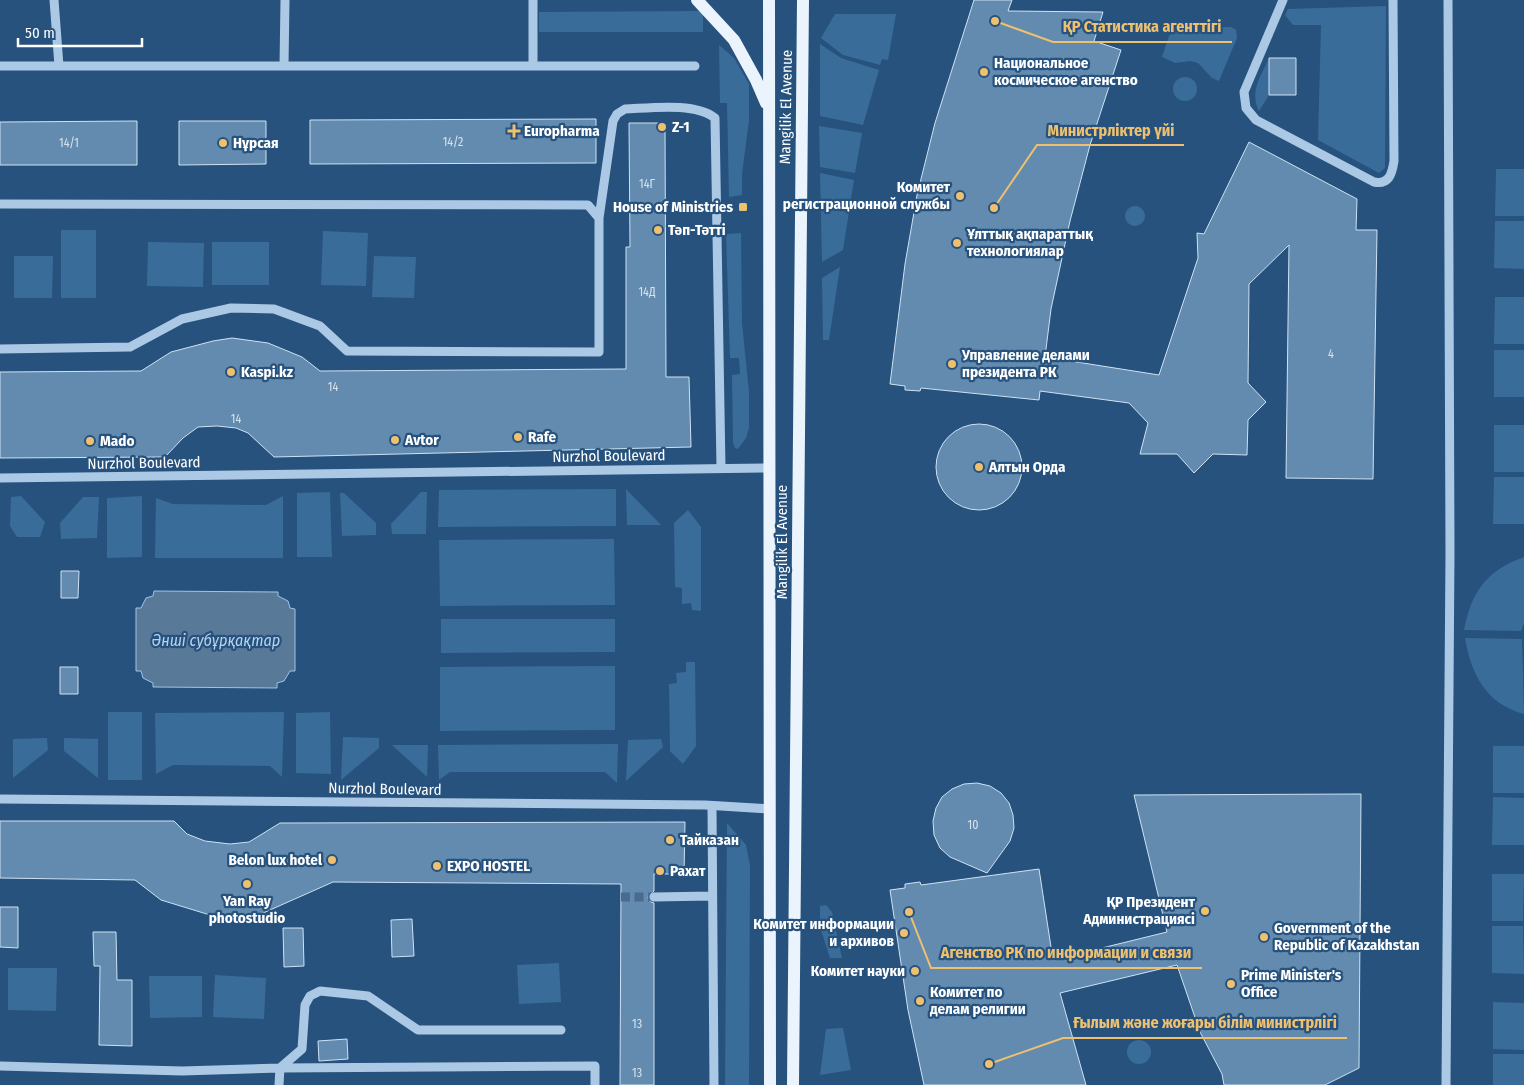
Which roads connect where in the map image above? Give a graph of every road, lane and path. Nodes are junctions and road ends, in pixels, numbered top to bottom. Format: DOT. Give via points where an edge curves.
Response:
graph roads {
  1 [pos="54,0"];
  2 [pos="285,0"];
  3 [pos="533,0"];
  4 [pos="697,0"];
  5 [pos="768,0"];
  6 [pos="803,0"];
  7 [pos="1283,0"];
  8 [pos="1393,0"];
  9 [pos="1448,0"];
  10 [pos="0,66"];
  11 [pos="59,66"];
  12 [pos="284,66"];
  13 [pos="533,66"];
  14 [pos="695,66"];
  15 [pos="768,109"];
  16 [pos="0,204"];
  17 [pos="599,218"];
  18 [pos="0,349"];
  19 [pos="721,468"];
  20 [pos="769,468"];
  21 [pos="0,478"];
  22 [pos="0,799"];
  23 [pos="712,806"];
  24 [pos="770,809"];
  25 [pos="711,896"];
  26 [pos="654,897"];
  27 [pos="561,1030"];
  28 [pos="0,1066"];
  29 [pos="280,1068"];
  30 [pos="279,1085"];
  31 [pos="595,1085"];
  32 [pos="714,1085"];
  33 [pos="770,1085"];
  34 [pos="794,1085"];
  35 [pos="1446,1085"];
  1 -- 11 [label="street"];
  2 -- 12 [label="street"];
  3 -- 13 [label="street"];
  4 -- 15 [label="main road" via="734,40"];
  5 -- 15 [label="main road, Mangilik El Avenue"];
  6 -- 34 [label="main road, Mangilik El Avenue"];
  7 -- 8 [label="street" via="1244,92 1246,108 1256,120 1381,184 1393,172 1394,161"];
  9 -- 35 [label="street" via="1450,554"];
  10 -- 11 [label="street"];
  11 -- 12 [label="street"];
  12 -- 13 [label="street"];
  13 -- 14 [label="street"];
  15 -- 20 [label="main road, Mangilik El Avenue"];
  16 -- 17 [label="street" via="588,205"];
  17 -- 18 [label="street" via="600,352 347,351 320,326 274,309 231,308 182,319 130,347"];
  17 -- 19 [label="street" via="613,121 617,114 625,109 693,109 706,111 715,118"];
  19 -- 20 [label="street, Nurzhol Boulevard"];
  19 -- 21 [label="street, Nurzhol Boulevard"];
  20 -- 24 [label="main road, Mangilik El Avenue"];
  22 -- 23 [label="street, Nurzhol Boulevard"];
  23 -- 24 [label="street, Nurzhol Boulevard"];
  23 -- 25 [label="street"];
  24 -- 33 [label="main road, Mangilik El Avenue"];
  25 -- 26 [label="street"];
  25 -- 32 [label="street"];
  27 -- 29 [label="street" via="418,1030 368,996 320,991 310,996 305,1004 302,1049"];
  28 -- 29 [label="street" via="182,1071"];
  29 -- 30 [label="street"];
  29 -- 31 [label="street" via="595,1066"];
}
